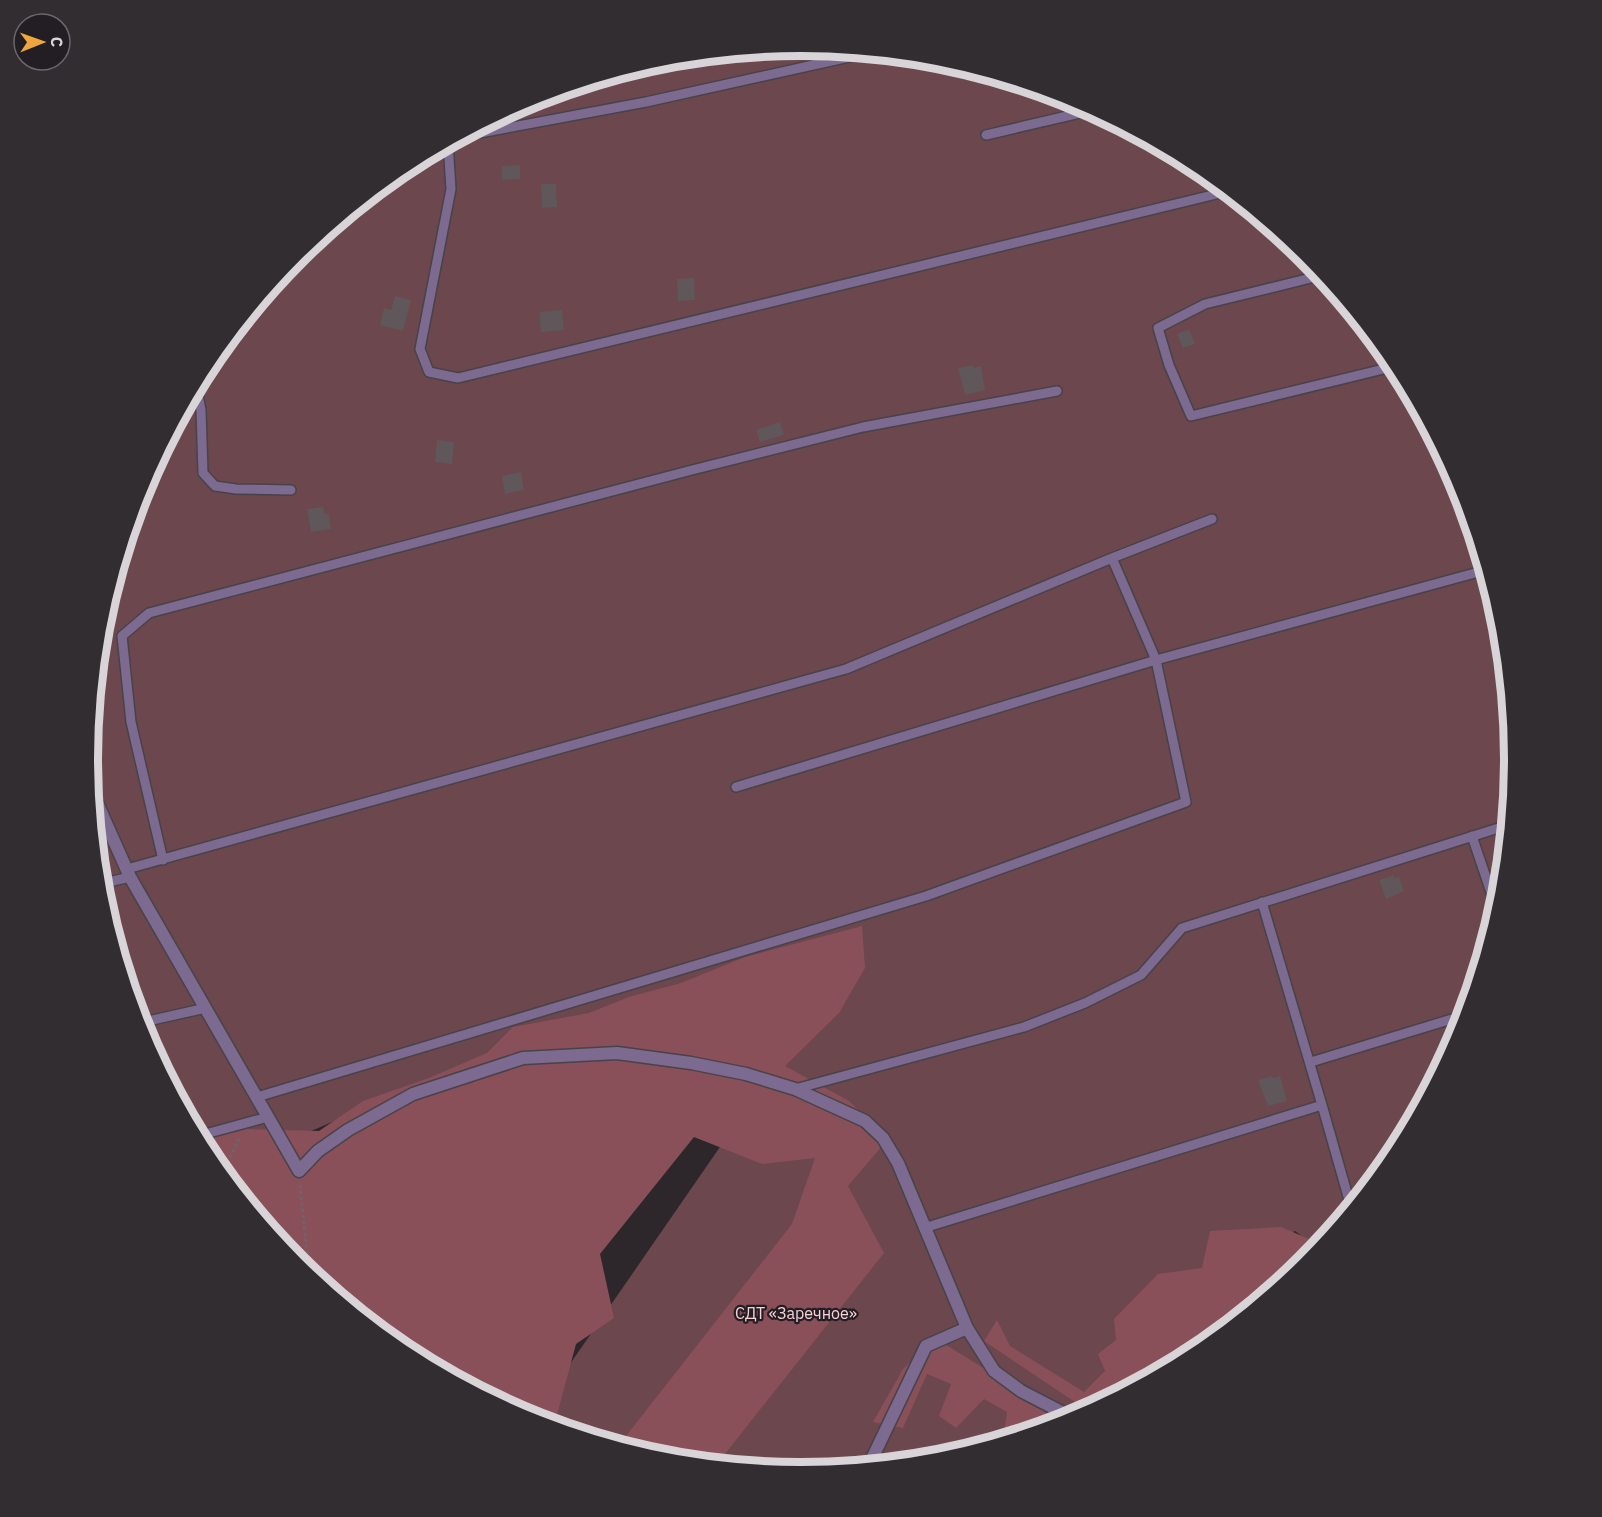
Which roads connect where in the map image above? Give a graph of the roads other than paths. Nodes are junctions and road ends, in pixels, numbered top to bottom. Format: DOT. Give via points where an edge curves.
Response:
graph roads {
  1 [pos="849,57"];
  2 [pos="1079,113"];
  3 [pos="482,133"];
  4 [pos="986,135"];
  5 [pos="449,151"];
  6 [pos="1219,193"];
  7 [pos="1313,277"];
  8 [pos="1386,368"];
  9 [pos="1057,391"];
  10 [pos="198,397"];
  11 [pos="291,490"];
  12 [pos="1212,519"];
  13 [pos="1112,558"];
  14 [pos="1479,572"];
  15 [pos="1156,660"];
  16 [pos="736,787"];
  17 [pos="101,810"];
  18 [pos="1500,827"];
  19 [pos="1472,836"];
  20 [pos="164,860"];
  21 [pos="129,873"];
  22 [pos="109,880"];
  23 [pos="1491,892"];
  24 [pos="1262,902"];
  25 [pos="206,1008"];
  26 [pos="1454,1018"];
  27 [pos="149,1021"];
  28 [pos="1311,1062"];
  29 [pos="795,1089"];
  30 [pos="257,1097"];
  31 [pos="1322,1104"];
  32 [pos="268,1117"];
  33 [pos="207,1134"];
  34 [pos="1349,1198"];
  35 [pos="924,1228"];
  36 [pos="967,1328"];
  37 [pos="1060,1412"];
  38 [pos="873,1457"];
  1 -- 3 [label="lane" via="646,102"];
  2 -- 4 [label="lane"];
  5 -- 6 [label="lane" via="451,189 420,349 429,372 458,378"];
  7 -- 8 [label="lane" via="1205,304 1158,328 1191,416"];
  9 -- 20 [label="lane" via="840,433 149,613 122,636 131,722"];
  10 -- 11 [label="lane" via="203,473 215,486"];
  12 -- 13 [label="lane"];
  13 -- 15 [label="lane"];
  13 -- 20 [label="lane" via="846,669"];
  14 -- 15 [label="lane"];
  15 -- 16 [label="lane"];
  15 -- 30 [label="lane" via="1186,802 926,896"];
  17 -- 21 [label="street"];
  18 -- 19 [label="lane"];
  19 -- 23 [label="lane"];
  19 -- 24 [label="lane"];
  20 -- 21 [label="lane"];
  21 -- 22 [label="lane"];
  21 -- 25 [label="street"];
  24 -- 28 [label="lane"];
  24 -- 29 [label="lane" via="1182,928 1141,975 1065,1011 1024,1027"];
  25 -- 27 [label="lane"];
  25 -- 30 [label="street"];
  26 -- 28 [label="lane"];
  28 -- 31 [label="lane"];
  29 -- 32 [label="street" via="747,1074 617,1053 523,1058 413,1094 318,1151 299,1171"];
  29 -- 35 [label="street" via="865,1121 883,1138 898,1162"];
  30 -- 32 [label="street"];
  31 -- 34 [label="lane"];
  31 -- 35 [label="lane"];
  32 -- 33 [label="lane"];
  35 -- 36 [label="street"];
  36 -- 37 [label="street" via="994,1371"];
  36 -- 38 [label="street" via="926,1346"];
}
